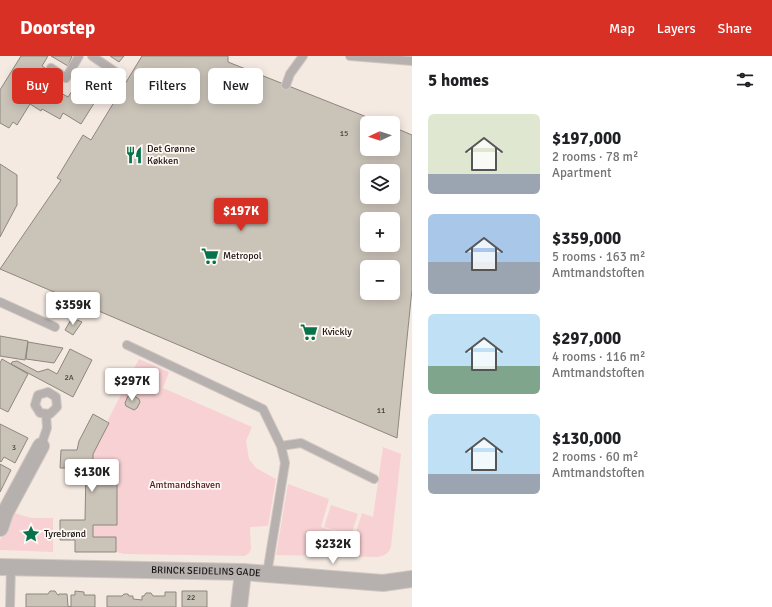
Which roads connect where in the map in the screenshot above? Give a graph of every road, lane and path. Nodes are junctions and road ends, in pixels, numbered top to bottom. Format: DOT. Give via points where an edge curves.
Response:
graph roads {
  1 [pos="79,56"];
  2 [pos="92,56"];
  3 [pos="303,56"];
  4 [pos="350,56"];
  5 [pos="412,61"];
  6 [pos="110,68"];
  7 [pos="63,76"];
  8 [pos="286,85"];
  9 [pos="0,302"];
  10 [pos="56,327"];
  11 [pos="127,345"];
  12 [pos="46,414"];
  13 [pos="42,446"];
  14 [pos="281,446"];
  15 [pos="374,479"];
  16 [pos="4,507"];
  17 [pos="0,528"];
  18 [pos="5,567"];
  19 [pos="243,572"];
  20 [pos="267,574"];
  21 [pos="412,579"];
  22 [pos="10,607"];
  23 [pos="239,607"];
  1 -- 7 [label="lane" via="66,78"];
  2 -- 6 [label="lane"];
  3 -- 8 [label="lane" via="290,74"];
  4 -- 5 [label="lane"];
  9 -- 10 [label="lane"];
  11 -- 14 [label="lane" via="263,409"];
  12 -- 13 [label="lane" via="47,428"];
  13 -- 16 [label="street"];
  14 -- 15 [label="lane" via="301,443"];
  14 -- 20 [label="lane" via="285,463"];
  16 -- 17 [label="street"];
  18 -- 19 [label="street, BRINCK SEIDELINS GADE"];
  18 -- 22 [label="lane"];
  19 -- 20 [label="street, BRINCK SEIDELINS GADE"];
  19 -- 23 [label="street"];
  20 -- 21 [label="street, BRINCK SEIDELINS GADE" via="383,583"];
}
